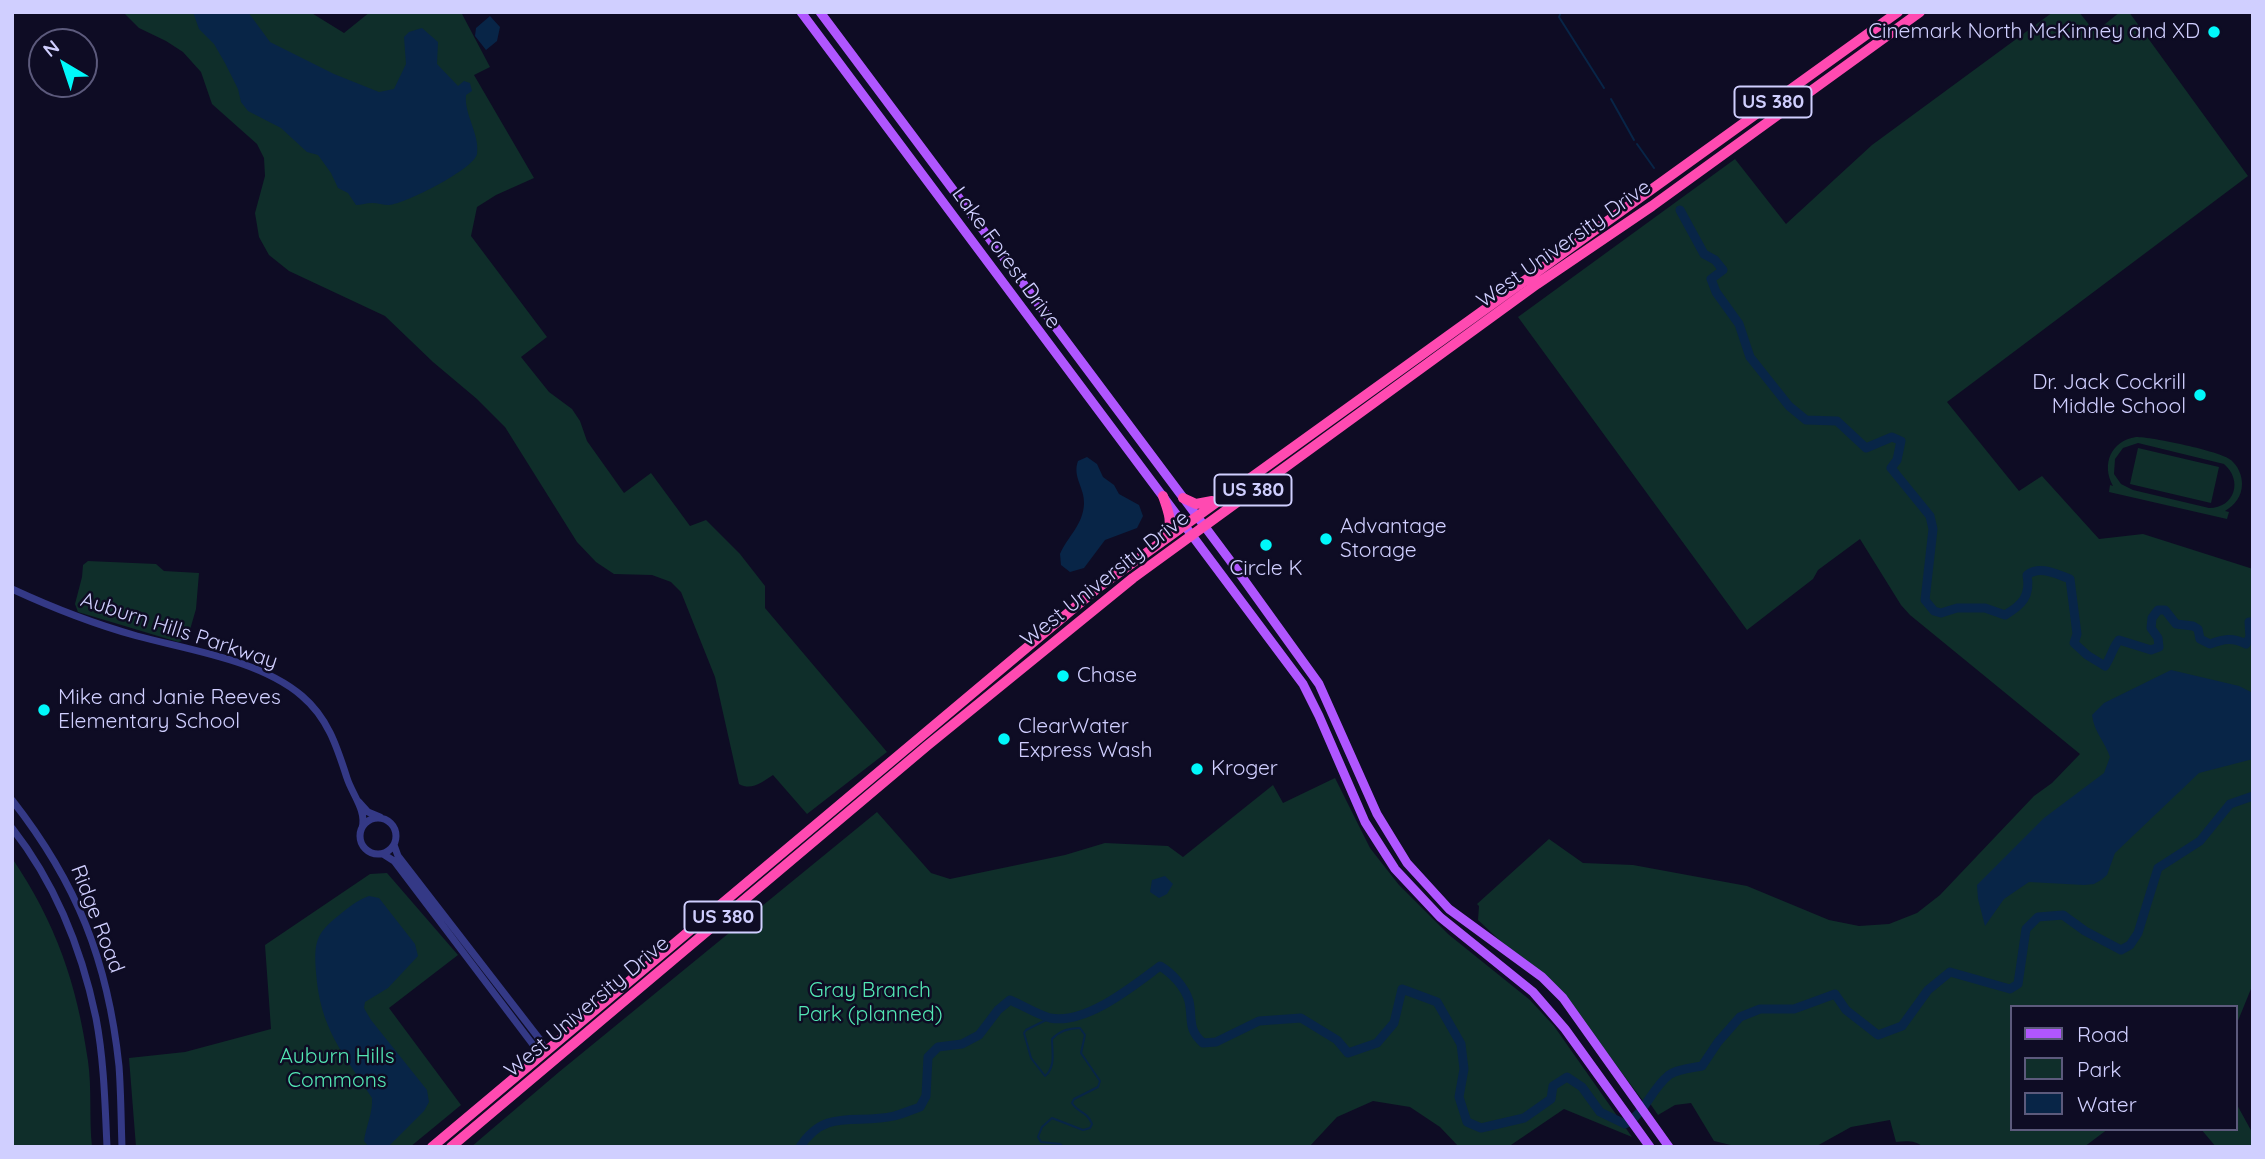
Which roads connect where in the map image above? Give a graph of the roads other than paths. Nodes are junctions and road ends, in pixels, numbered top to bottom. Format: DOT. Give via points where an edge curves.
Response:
graph roads {
  1 [pos="801,12"];
  2 [pos="820,12"];
  3 [pos="1898,12"];
  4 [pos="1920,12"];
  5 [pos="1906,16"];
  6 [pos="1295,445"];
  7 [pos="1302,455"];
  8 [pos="1163,496"];
  9 [pos="1183,498"];
  10 [pos="1219,499"];
  11 [pos="1196,516"];
  12 [pos="1184,524"];
  13 [pos="1204,525"];
  14 [pos="1191,534"];
  15 [pos="1166,537"];
  16 [pos="12,589"];
  17 [pos="1282,631"];
  18 [pos="1270,640"];
  19 [pos="922,735"];
  20 [pos="1343,736"];
  21 [pos="1330,741"];
  22 [pos="356,799"];
  23 [pos="12,800"];
  24 [pos="852,810"];
  25 [pos="380,817"];
  26 [pos="12,828"];
  27 [pos="362,828"];
  28 [pos="394,845"];
  29 [pos="48,850"];
  30 [pos="383,854"];
  31 [pos="34,859"];
  32 [pos="545,1052"];
  33 [pos="552,1062"];
  34 [pos="107,1147"];
  35 [pos="122,1147"];
  36 [pos="432,1147"];
  37 [pos="452,1147"];
  38 [pos="1650,1147"];
  39 [pos="1669,1147"];
  1 -- 8 [label="main road, Lake Forest Drive"];
  2 -- 9 [label="main road, Lake Forest Drive"];
  3 -- 6 [label="highway, West University Drive / US 380"];
  4 -- 5 [label="highway, West University Drive / US 380"];
  5 -- 7 [label="highway, West University Drive / US 380"];
  6 -- 7 [label="highway"];
  6 -- 10 [label="highway, West University Drive / US 380"];
  7 -- 13 [label="highway, West University Drive / US 380"];
  8 -- 12 [label="main road, Lake Forest Drive"];
  8 -- 15 [label="highway" via="1171,517"];
  9 -- 10 [label="highway" via="1199,504"];
  9 -- 11 [label="main road, Lake Forest Drive"];
  10 -- 11 [label="highway, West University Drive / US 380"];
  11 -- 12 [label="highway, West University Drive / US 380"];
  11 -- 13 [label="main road, Lake Forest Drive"];
  12 -- 14 [label="main road, Lake Forest Drive"];
  12 -- 15 [label="highway, West University Drive / US 380"];
  13 -- 14 [label="highway, West University Drive / US 380"];
  13 -- 17 [label="main road, Lake Forest Drive"];
  14 -- 18 [label="main road, Lake Forest Drive"];
  14 -- 24 [label="highway, West University Drive / US 380"];
  15 -- 19 [label="highway, West University Drive / US 380" via="1089,594"];
  16 -- 22 [label="street, Auburn Hills Parkway" via="96,624 235,663 285,684 326,722"];
  17 -- 18 [label="main road"];
  17 -- 20 [label="main road, Lake Forest Drive" via="1320,684"];
  18 -- 21 [label="main road, Lake Forest Drive" via="1303,684"];
  19 -- 24 [label="highway" via="921,746 858,799"];
  19 -- 32 [label="highway, West University Drive / US 380"];
  20 -- 21 [label="main road"];
  20 -- 39 [label="main road, Lake Forest Drive" via="1377,814 1407,863 1450,909 1542,977 1563,998"];
  21 -- 38 [label="main road, Lake Forest Drive" via="1365,822 1395,869 1440,917 1533,992 1566,1029"];
  22 -- 25 [label="street"];
  22 -- 27 [label="street, Auburn Hills Parkway"];
  23 -- 29 [label="street, Ridge Road"];
  24 -- 33 [label="highway, West University Drive / US 380"];
  25 -- 27 [label="street"];
  25 -- 28 [label="street" via="395,827"];
  26 -- 31 [label="street, Ridge Road"];
  27 -- 30 [label="street" via="360,839 365,848"];
  28 -- 30 [label="street"];
  28 -- 32 [label="street"];
  29 -- 31 [label="street"];
  29 -- 35 [label="street, Ridge Road" via="73,892 102,970 116,1047"];
  30 -- 32 [label="street" via="394,861 534,1046"];
  31 -- 34 [label="street, Ridge Road" via="57,900 89,990 102,1057"];
  32 -- 33 [label="highway"];
  32 -- 36 [label="highway, West University Drive / US 380"];
  33 -- 37 [label="highway, West University Drive / US 380"];
}
